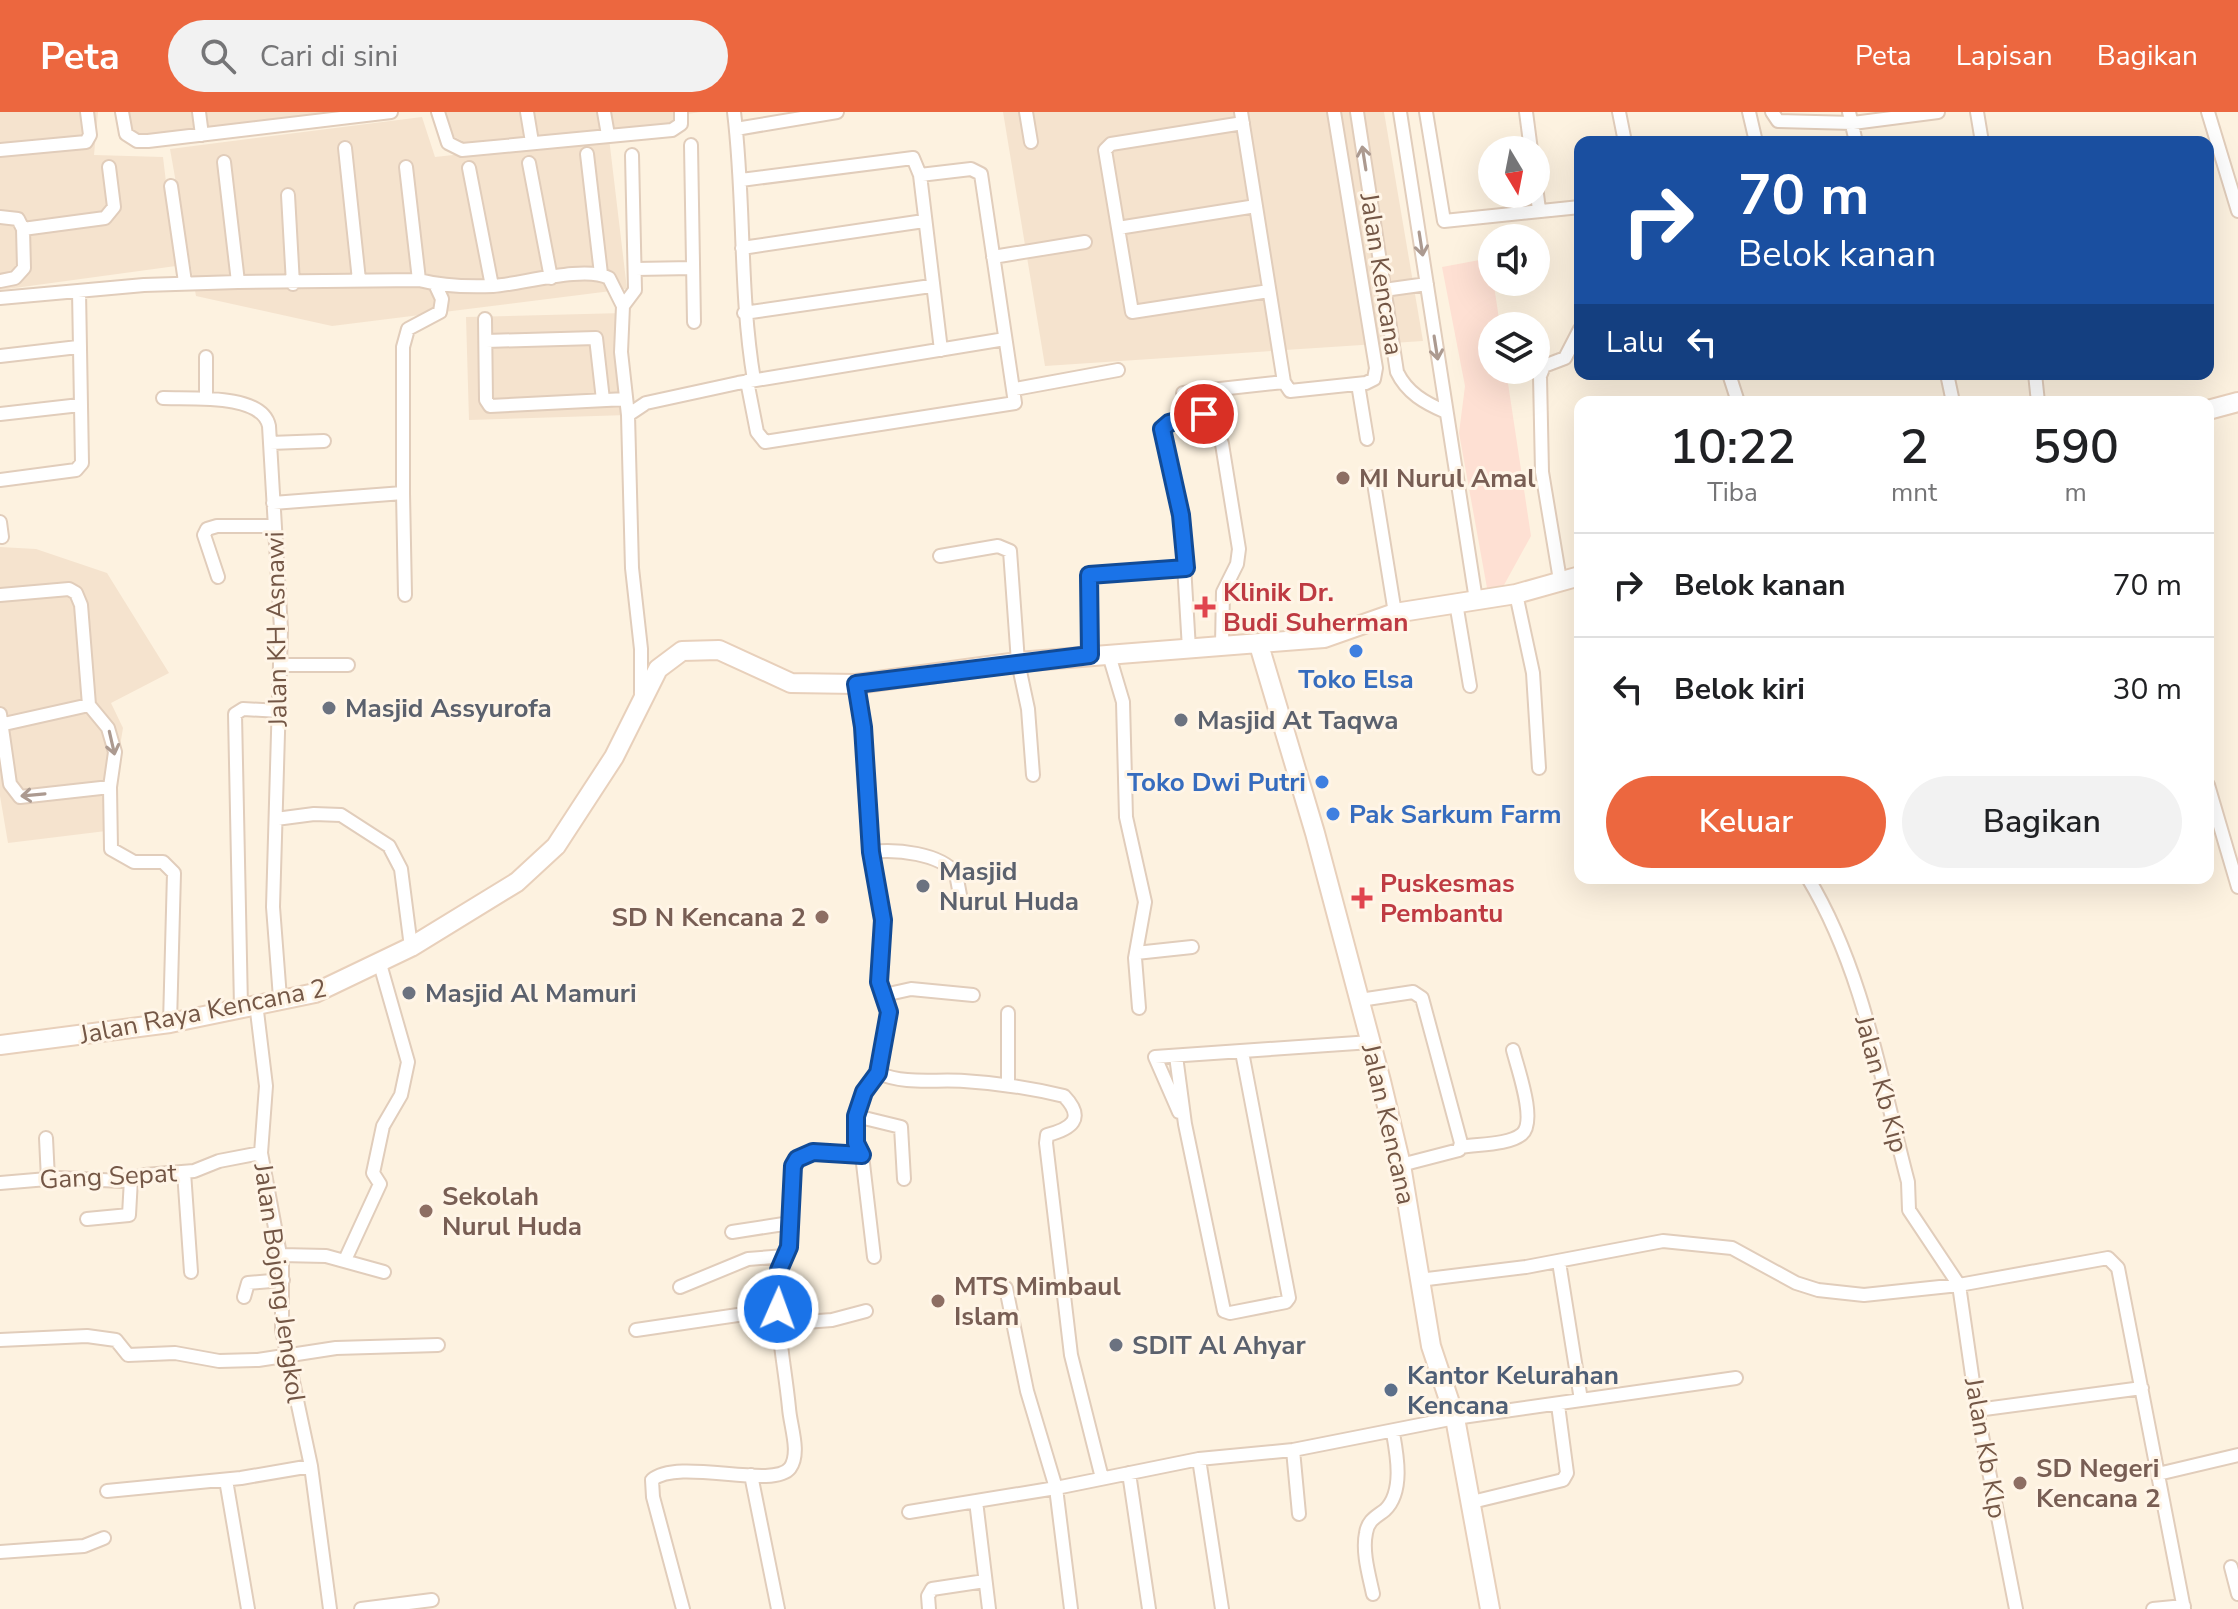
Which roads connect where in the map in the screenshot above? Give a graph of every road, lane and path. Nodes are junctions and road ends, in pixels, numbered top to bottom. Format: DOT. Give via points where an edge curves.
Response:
graph roads {
  1 [pos="87,112"];
  2 [pos="122,112"];
  3 [pos="199,112"];
  4 [pos="391,112"];
  5 [pos="438,112"];
  6 [pos="527,112"];
  7 [pos="604,112"];
  8 [pos="681,112"];
  9 [pos="734,112"];
  10 [pos="837,112"];
  11 [pos="1026,112"];
  12 [pos="1334,112"];
  13 [pos="1357,112"];
  14 [pos="1400,112"];
  15 [pos="1426,112"];
  16 [pos="1526,112"];
  17 [pos="1619,112"];
  18 [pos="1749,112"];
  19 [pos="1772,112"];
  20 [pos="1938,112"];
  21 [pos="1977,112"];
  22 [pos="2208,112"];
  23 [pos="357,115"];
  24 [pos="781,116"];
  25 [pos="1242,117"];
  26 [pos="274,118"];
  27 [pos="1851,118"];
  28 [pos="736,129"];
  29 [pos="202,135"];
  30 [pos="608,135"];
  31 [pos="1529,136"];
  32 [pos="1624,136"];
  33 [pos="1755,136"];
  34 [pos="1981,136"];
  35 [pos="532,142"];
  36 [pos="1031,142"];
  37 [pos="691,145"];
  38 [pos="345,148"];
  39 [pos="0,150"];
  40 [pos="587,154"];
  41 [pos="632,155"];
  42 [pos="224,162"];
  43 [pos="529,163"];
  44 [pos="109,167"];
  45 [pos="406,167"];
  46 [pos="469,168"];
  47 [pos="920,175"];
  48 [pos="741,180"];
  49 [pos="171,186"];
  50 [pos="288,195"];
  51 [pos="1256,206"];
  52 [pos="1574,207"];
  53 [pos="1539,210"];
  54 [pos="2238,211"];
  55 [pos="0,217"];
  56 [pos="924,221"];
  57 [pos="1118,228"];
  58 [pos="23,229"];
  59 [pos="1085,242"];
  60 [pos="742,248"];
  61 [pos="993,257"];
  62 [pos="693,268"];
  63 [pos="635,269"];
  64 [pos="601,274"];
  65 [pos="551,278"];
  66 [pos="359,280"];
  67 [pos="419,280"];
  68 [pos="0,281"];
  69 [pos="185,282"];
  70 [pos="238,282"];
  71 [pos="293,284"];
  72 [pos="435,284"];
  73 [pos="1427,284"];
  74 [pos="492,286"];
  75 [pos="931,286"];
  76 [pos="1384,290"];
  77 [pos="79,291"];
  78 [pos="1269,291"];
  79 [pos="0,298"];
  80 [pos="623,306"];
  81 [pos="744,313"];
  82 [pos="485,319"];
  83 [pos="694,322"];
  84 [pos="1005,339"];
  85 [pos="486,341"];
  86 [pos="1574,341"];
  87 [pos="78,347"];
  88 [pos="941,350"];
  89 [pos="0,356"];
  90 [pos="206,357"];
  91 [pos="1118,370"];
  92 [pos="750,380"];
  93 [pos="1284,382"];
  94 [pos="1358,384"];
  95 [pos="1015,389"];
  96 [pos="1183,393"];
  97 [pos="163,398"];
  98 [pos="206,399"];
  99 [pos="626,399"];
  100 [pos="603,400"];
  101 [pos="2238,402"];
  102 [pos="80,405"];
  103 [pos="2214,408"];
  104 [pos="1446,412"];
  105 [pos="0,414"];
  106 [pos="628,415"];
  107 [pos="1367,439"];
  108 [pos="324,441"];
  109 [pos="270,443"];
  110 [pos="1373,477"];
  111 [pos="0,480"];
  112 [pos="403,493"];
  113 [pos="273,503"];
  114 [pos="0,522"];
  115 [pos="275,526"];
  116 [pos="2,537"];
  117 [pos="940,556"];
  118 [pos="1186,568"];
  119 [pos="218,577"];
  120 [pos="1574,577"];
  121 [pos="1560,580"];
  122 [pos="1516,594"];
  123 [pos="0,595"];
  124 [pos="405,595"];
  125 [pos="1476,600"];
  126 [pos="1456,603"];
  127 [pos="1395,613"];
  128 [pos="1222,644"];
  129 [pos="1259,645"];
  130 [pos="1189,649"];
  131 [pos="1090,655"];
  132 [pos="1109,655"];
  133 [pos="1018,662"];
  134 [pos="282,665"];
  135 [pos="348,665"];
  136 [pos="856,684"];
  137 [pos="1470,686"];
  138 [pos="641,699"];
  139 [pos="89,705"];
  140 [pos="280,711"];
  141 [pos="1,721"];
  142 [pos="1539,768"];
  143 [pos="1033,775"];
  144 [pos="110,787"];
  145 [pos="2214,805"];
  146 [pos="276,819"];
  147 [pos="871,852"];
  148 [pos="1812,884"];
  149 [pos="2238,887"];
  150 [pos="960,895"];
  151 [pos="411,947"];
  152 [pos="1192,947"];
  153 [pos="1136,953"];
  154 [pos="380,964"];
  155 [pos="884,995"];
  156 [pos="973,995"];
  157 [pos="280,998"];
  158 [pos="1360,1000"];
  159 [pos="248,1005"];
  160 [pos="1139,1008"];
  161 [pos="1008,1013"];
  162 [pos="170,1023"];
  163 [pos="1371,1042"];
  164 [pos="0,1045"];
  165 [pos="1513,1050"];
  166 [pos="1242,1052"];
  167 [pos="1176,1056"];
  168 [pos="878,1073"];
  169 [pos="1008,1085"];
  170 [pos="856,1116"];
  171 [pos="1185,1124"];
  172 [pos="46,1138"];
  173 [pos="1461,1147"];
  174 [pos="261,1153"];
  175 [pos="862,1155"];
  176 [pos="1401,1165"];
  177 [pos="184,1172"];
  178 [pos="48,1179"];
  179 [pos="131,1179"];
  180 [pos="904,1179"];
  181 [pos="0,1183"];
  182 [pos="87,1219"];
  183 [pos="790,1223"];
  184 [pos="732,1232"];
  185 [pos="281,1255"];
  186 [pos="785,1256"];
  187 [pos="874,1257"];
  188 [pos="345,1260"];
  189 [pos="1559,1262"];
  190 [pos="191,1272"];
  191 [pos="384,1272"];
  192 [pos="283,1280"];
  193 [pos="1419,1280"];
  194 [pos="1959,1285"];
  195 [pos="680,1287"];
  196 [pos="1006,1288"];
  197 [pos="244,1297"];
  198 [pos="778,1309"];
  199 [pos="866,1311"];
  200 [pos="778,1324"];
  201 [pos="636,1330"];
  202 [pos="0,1340"];
  203 [pos="438,1345"];
  204 [pos="285,1355"];
  205 [pos="1736,1378"];
  206 [pos="2142,1388"];
  207 [pos="1581,1400"];
  208 [pos="1558,1405"];
  209 [pos="1977,1410"];
  210 [pos="1455,1418"];
  211 [pos="1393,1433"];
  212 [pos="1293,1450"];
  213 [pos="2238,1455"];
  214 [pos="1199,1459"];
  215 [pos="311,1466"];
  216 [pos="1129,1473"];
  217 [pos="2158,1474"];
  218 [pos="751,1475"];
  219 [pos="1102,1478"];
  220 [pos="226,1480"];
  221 [pos="1056,1488"];
  222 [pos="107,1491"];
  223 [pos="976,1501"];
  224 [pos="1472,1502"];
  225 [pos="909,1512"];
  226 [pos="1299,1514"];
  227 [pos="104,1538"];
  228 [pos="0,1552"];
  229 [pos="2231,1567"];
  230 [pos="985,1581"];
  231 [pos="1373,1594"];
  232 [pos="2238,1594"];
  233 [pos="432,1600"];
  234 [pos="2184,1607"];
  235 [pos="248,1609"];
  236 [pos="330,1609"];
  237 [pos="361,1609"];
  238 [pos="683,1609"];
  239 [pos="778,1609"];
  240 [pos="929,1609"];
  241 [pos="989,1609"];
  242 [pos="1071,1609"];
  243 [pos="1149,1609"];
  244 [pos="1222,1609"];
  245 [pos="1490,1609"];
  246 [pos="2016,1609"];
  247 [pos="2153,1609"];
  1 -- 39 [label="street" via="86,142"];
  2 -- 29 [label="street" via="126,134 137,141"];
  3 -- 29 [label="street"];
  4 -- 23 [label="street"];
  5 -- 35 [label="street" via="448,143 455,148"];
  6 -- 35 [label="street"];
  7 -- 30 [label="street"];
  8 -- 30 [label="street" via="678,129"];
  9 -- 28 [label="street"];
  10 -- 24 [label="street"];
  11 -- 36 [label="street"];
  12 -- 94 [label="street" via="1376,368 1374,379"];
  76 -- 13 [label="street, Jalan Kencana, one-way"];
  14 -- 73 [label="street, Jalan Kencana, one-way"];
  15 -- 53 [label="street" via="1444,221"];
  16 -- 31 [label="street"];
  17 -- 32 [label="street"];
  18 -- 33 [label="street"];
  19 -- 27 [label="street" via="1778,121"];
  20 -- 27 [label="street"];
  21 -- 34 [label="street"];
  22 -- 54 [label="street"];
  23 -- 26 [label="street"];
  24 -- 28 [label="street"];
  25 -- 51 [label="street"];
  25 -- 57 [label="street" via="1106,146"];
  26 -- 29 [label="street"];
  28 -- 48 [label="street"];
  30 -- 35 [label="street"];
  37 -- 62 [label="street"];
  38 -- 66 [label="street"];
  40 -- 64 [label="street"];
  41 -- 63 [label="street"];
  42 -- 70 [label="street"];
  43 -- 65 [label="street"];
  44 -- 58 [label="street" via="114,207 110,215"];
  45 -- 67 [label="street"];
  46 -- 74 [label="street"];
  47 -- 48 [label="street" via="908,157"];
  47 -- 56 [label="street"];
  47 -- 61 [label="street" via="971,169 981,174"];
  48 -- 60 [label="street"];
  49 -- 69 [label="street"];
  50 -- 71 [label="street"];
  51 -- 57 [label="street"];
  51 -- 78 [label="street"];
  52 -- 53 [label="street"];
  55 -- 58 [label="street" via="18,219"];
  56 -- 60 [label="street"];
  56 -- 75 [label="street"];
  57 -- 78 [label="street" via="1132,312"];
  58 -- 68 [label="street" via="24,268 15,278"];
  59 -- 61 [label="street"];
  60 -- 81 [label="street"];
  61 -- 84 [label="street"];
  62 -- 63 [label="street"];
  62 -- 83 [label="street"];
  63 -- 80 [label="street" via="635,290"];
  64 -- 65 [label="street"];
  64 -- 80 [label="street" via="615,285"];
  65 -- 74 [label="street"];
  66 -- 67 [label="street"];
  66 -- 71 [label="street"];
  67 -- 72 [label="street"];
  69 -- 70 [label="street"];
  69 -- 77 [label="street"];
  70 -- 71 [label="street"];
  72 -- 74 [label="street"];
  72 -- 112 [label="street" via="442,299 440,312 408,329 403,347"];
  73 -- 76 [label="street"];
  73 -- 104 [label="street, Jalan Kencana, one-way"];
  75 -- 81 [label="street"];
  75 -- 88 [label="street"];
  76 -- 104 [label="street, Jalan Kencana" via="1401,382"];
  77 -- 79 [label="street"];
  77 -- 87 [label="street"];
  78 -- 93 [label="street"];
  80 -- 99 [label="street"];
  81 -- 92 [label="street"];
  82 -- 85 [label="street"];
  84 -- 88 [label="street"];
  84 -- 95 [label="street"];
  85 -- 100 [label="street" via="596,338"];
  85 -- 100 [label="street" via="490,406"];
  86 -- 121 [label="street" via="1565,358 1544,366 1540,376 1542,472"];
  87 -- 89 [label="street"];
  87 -- 102 [label="street"];
  88 -- 92 [label="street"];
  90 -- 98 [label="street"];
  91 -- 95 [label="street"];
  92 -- 95 [label="street" via="757,432 765,442 1006,407 1015,403"];
  92 -- 106 [label="street" via="646,403"];
  93 -- 94 [label="street" via="1290,391"];
  93 -- 96 [label="street"];
  94 -- 107 [label="street"];
  97 -- 98 [label="street, Jalan KH Asnawi"];
  98 -- 109 [label="street, Jalan KH Asnawi" via="236,402 266,415"];
  99 -- 100 [label="street"];
  99 -- 106 [label="street"];
  101 -- 103 [label="street"];
  102 -- 105 [label="street"];
  102 -- 111 [label="street" via="82,463 76,470"];
  104 -- 125 [label="street, Jalan Kencana"];
  106 -- 138 [label="street"];
  108 -- 109 [label="street"];
  109 -- 113 [label="street, Jalan KH Asnawi"];
  110 -- 127 [label="street"];
  112 -- 113 [label="street"];
  112 -- 124 [label="street"];
  113 -- 115 [label="street, Jalan KH Asnawi"];
  114 -- 116 [label="street"];
  115 -- 119 [label="street" via="207,529 204,535"];
  115 -- 134 [label="street, Jalan KH Asnawi"];
  117 -- 133 [label="street" via="998,546 1010,551"];
  118 -- 128 [label="street" via="1181,515 1162,429 1204,414 1212,416 1222,444 1239,549 1223,592"];
  118 -- 130 [label="street"];
  118 -- 131 [label="street" via="1089,575"];
  120 -- 121 [label="street, Jalan Raya Kencana 2"];
  121 -- 122 [label="street, Jalan Raya Kencana 2"];
  122 -- 125 [label="street, Jalan Raya Kencana 2"];
  122 -- 142 [label="street" via="1533,673"];
  123 -- 139 [label="street" via="69,589 76,593"];
  125 -- 126 [label="street, Jalan Raya Kencana 2"];
  126 -- 127 [label="street, Jalan Raya Kencana 2"];
  126 -- 137 [label="street"];
  127 -- 129 [label="street, Jalan Raya Kencana 2" via="1324,638"];
  128 -- 129 [label="street, Jalan Raya Kencana 2"];
  128 -- 130 [label="street, Jalan Raya Kencana 2"];
  129 -- 158 [label="street, Jalan Kencana"];
  130 -- 132 [label="street, Jalan Raya Kencana 2"];
  131 -- 132 [label="street, Jalan Raya Kencana 2"];
  131 -- 133 [label="street, Jalan Raya Kencana 2"];
  132 -- 153 [label="street" via="1123,702 1126,817 1145,902"];
  133 -- 136 [label="street, Jalan Raya Kencana 2"];
  133 -- 143 [label="street"];
  134 -- 135 [label="street"];
  134 -- 140 [label="street, Jalan KH Asnawi"];
  136 -- 138 [label="street, Jalan Raya Kencana 2" via="791,683 735,655 707,648 682,651 665,661"];
  136 -- 147 [label="street"];
  138 -- 151 [label="street, Jalan Raya Kencana 2" via="579,815 539,864"];
  139 -- 141 [label="street"];
  139 -- 144 [label="street, one-way" via="108,728 115,752"];
  140 -- 146 [label="street, Jalan KH Asnawi"];
  140 -- 159 [label="street, Jalan Bojong Jengkol" via="243,709 235,714"];
  144 -- 141 [label="street, one-way" via="20,797 10,784"];
  144 -- 162 [label="street" via="111,849 134,862 163,862 174,873"];
  145 -- 149 [label="street"];
  146 -- 151 [label="street" via="341,815 389,846 401,869"];
  146 -- 157 [label="street, Jalan KH Asnawi" via="273,907"];
  147 -- 150 [label="street" via="904,851 946,865 956,874"];
  147 -- 155 [label="street" via="883,920 879,972"];
  148 -- 194 [label="street, Jalan Kb Kip" via="1847,956 1908,1182 1909,1210"];
  151 -- 154 [label="street, Jalan Raya Kencana 2"];
  152 -- 153 [label="street"];
  153 -- 160 [label="street"];
  154 -- 157 [label="street, Jalan Raya Kencana 2" via="315,993"];
  154 -- 188 [label="street" via="408,1062 401,1095 383,1126 373,1173 380,1184"];
  155 -- 156 [label="street" via="911,989"];
  155 -- 168 [label="street" via="888,1021"];
  157 -- 159 [label="street, Jalan Raya Kencana 2"];
  158 -- 163 [label="street, Jalan Kencana"];
  158 -- 173 [label="street" via="1413,992 1422,998"];
  159 -- 162 [label="street, Jalan Raya Kencana 2"];
  159 -- 174 [label="street, Jalan Bojong Jengkol" via="266,1086"];
  161 -- 169 [label="street"];
  162 -- 164 [label="street, Jalan Raya Kencana 2"];
  163 -- 166 [label="street"];
  163 -- 176 [label="street, Jalan Kencana"];
  165 -- 173 [label="street" via="1527,1126 1508,1140"];
  166 -- 167 [label="street"];
  166 -- 171 [label="street" via="1286,1302 1224,1311"];
  167 -- 171 [label="street"];
  167 -- 171 [label="street" via="1155,1057"];
  168 -- 169 [label="street" via="898,1082 937,1079"];
  168 -- 170 [label="street"];
  169 -- 219 [label="street" via="1064,1096 1073,1111 1071,1128 1047,1135 1046,1143 1071,1355"];
  170 -- 175 [label="street" via="856,1143"];
  170 -- 180 [label="street" via="901,1127"];
  172 -- 178 [label="street"];
  173 -- 176 [label="street"];
  174 -- 177 [label="street, Gang Sepat"];
  174 -- 185 [label="street, Jalan Bojong Jengkol"];
  175 -- 183 [label="street" via="813,1152 797,1159 791,1176"];
  175 -- 187 [label="street"];
  176 -- 193 [label="street, Jalan Kencana"];
  177 -- 179 [label="street, Gang Sepat"];
  177 -- 190 [label="street"];
  178 -- 179 [label="street, Gang Sepat"];
  178 -- 181 [label="street, Gang Sepat"];
  179 -- 182 [label="street" via="129,1215"];
  183 -- 184 [label="street"];
  183 -- 186 [label="street"];
  185 -- 188 [label="street"];
  185 -- 192 [label="street, Jalan Bojong Jengkol"];
  186 -- 195 [label="street" via="748,1259"];
  186 -- 198 [label="street" via="779,1270"];
  188 -- 191 [label="street"];
  189 -- 193 [label="street"];
  189 -- 194 [label="street" via="1663,1241 1689,1241 1732,1248 1796,1283 1842,1294"];
  189 -- 207 [label="street"];
  192 -- 197 [label="street" via="248,1283"];
  192 -- 204 [label="street, Jalan Bojong Jengkol"];
  193 -- 210 [label="street, Jalan Kencana" via="1431,1346"];
  194 -- 206 [label="street" via="2098,1258 2112,1260 2118,1268"];
  194 -- 209 [label="street, Jalan Kb Klp"];
  196 -- 221 [label="street" via="1027,1391"];
  198 -- 200 [label="street"];
  198 -- 201 [label="street"];
  199 -- 200 [label="street"];
  200 -- 218 [label="street" via="795,1454 784,1473"];
  202 -- 204 [label="street" via="113,1339 128,1355 175,1353 219,1361"];
  203 -- 204 [label="street"];
  204 -- 215 [label="street, Jalan Bojong Jengkol"];
  205 -- 207 [label="street"];
  206 -- 209 [label="street"];
  206 -- 217 [label="street"];
  207 -- 208 [label="street"];
  208 -- 210 [label="street"];
  208 -- 224 [label="street" via="1567,1473 1563,1480"];
  209 -- 246 [label="street, Jalan Kb Klp"];
  210 -- 211 [label="street"];
  210 -- 224 [label="street, Jalan Kencana"];
  211 -- 212 [label="street"];
  211 -- 231 [label="street" via="1398,1459 1394,1494 1365,1535"];
  212 -- 214 [label="street"];
  212 -- 226 [label="street"];
  213 -- 217 [label="street"];
  214 -- 216 [label="street"];
  214 -- 244 [label="street"];
  215 -- 220 [label="street"];
  215 -- 236 [label="street, Jalan Bojong Jengkol"];
  216 -- 219 [label="street"];
  216 -- 243 [label="street"];
  217 -- 234 [label="street"];
  218 -- 238 [label="street" via="684,1471 652,1480"];
  218 -- 239 [label="street"];
  219 -- 221 [label="street"];
  220 -- 222 [label="street"];
  220 -- 235 [label="street"];
  221 -- 223 [label="street"];
  221 -- 242 [label="street"];
  223 -- 225 [label="street"];
  223 -- 230 [label="street"];
  224 -- 245 [label="street, Jalan Kencana"];
  227 -- 228 [label="street" via="84,1546"];
  229 -- 232 [label="street"];
  230 -- 240 [label="street" via="932,1589"];
  230 -- 241 [label="street"];
  233 -- 237 [label="street"];
  234 -- 247 [label="street"];
}
